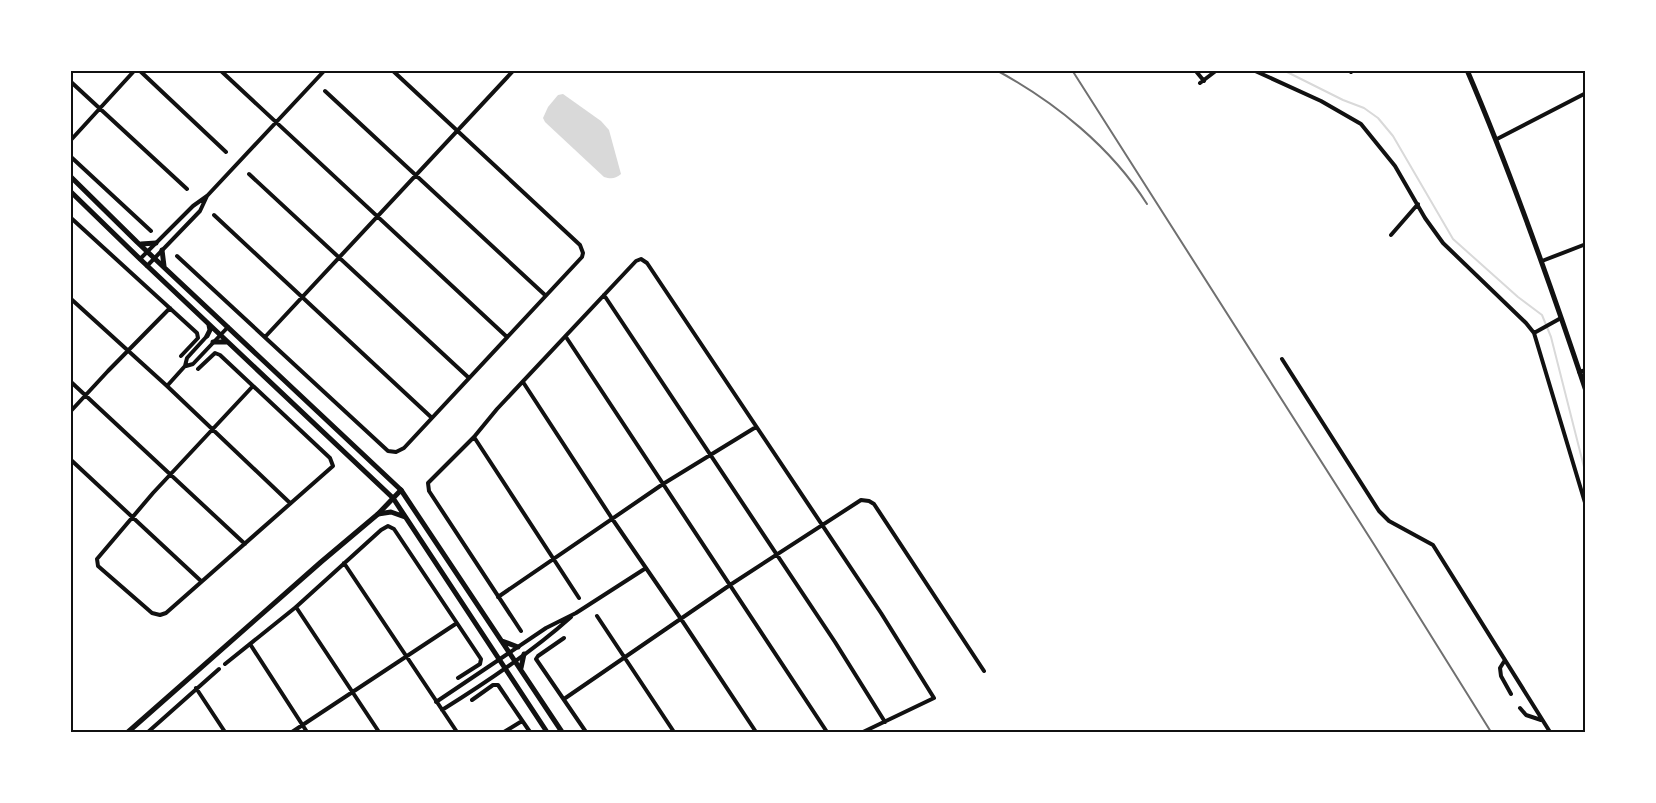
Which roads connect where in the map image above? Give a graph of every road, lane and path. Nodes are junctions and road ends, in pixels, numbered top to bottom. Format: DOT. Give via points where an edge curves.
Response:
graph roads {
  1 [pos="137,70"];
  2 [pos="220,70"];
  3 [pos="325,70"];
  4 [pos="392,70"];
  5 [pos="514,70"];
  6 [pos="1195,70"];
  7 [pos="1217,70"];
  8 [pos="1253,70"];
  9 [pos="1467,70"];
  10 [pos="70,81"];
  11 [pos="325,91"];
  12 [pos="1586,93"];
  13 [pos="100,108"];
  14 [pos="276,122"];
  15 [pos="458,132"];
  16 [pos="1497,139"];
  17 [pos="70,141"];
  18 [pos="226,152"];
  19 [pos="70,156"];
  20 [pos="249,174"];
  21 [pos="70,176"];
  22 [pos="417,176"];
  23 [pos="187,189"];
  24 [pos="70,191"];
  25 [pos="207,196"];
  26 [pos="1418,204"];
  27 [pos="214,215"];
  28 [pos="70,217"];
  29 [pos="378,217"];
  30 [pos="173,226"];
  31 [pos="151,231"];
  32 [pos="179,232"];
  33 [pos="1391,235"];
  34 [pos="137,242"];
  35 [pos="156,243"];
  36 [pos="1586,244"];
  37 [pos="162,250"];
  38 [pos="147,252"];
  39 [pos="177,256"];
  40 [pos="339,257"];
  41 [pos="154,258"];
  42 [pos="140,259"];
  43 [pos="1542,261"];
  44 [pos="147,266"];
  45 [pos="164,268"];
  46 [pos="545,295"];
  47 [pos="604,295"];
  48 [pos="302,297"];
  49 [pos="70,298"];
  50 [pos="170,308"];
  51 [pos="1561,318"];
  52 [pos="221,321"];
  53 [pos="208,323"];
  54 [pos="228,327"];
  55 [pos="214,328"];
  56 [pos="1536,332"];
  57 [pos="221,334"];
  58 [pos="207,336"];
  59 [pos="265,337"];
  60 [pos="507,337"];
  61 [pos="566,337"];
  62 [pos="213,342"];
  63 [pos="229,342"];
  64 [pos="196,348"];
  65 [pos="128,350"];
  66 [pos="202,354"];
  67 [pos="181,356"];
  68 [pos="1282,359"];
  69 [pos="185,366"];
  70 [pos="198,369"];
  71 [pos="1582,371"];
  72 [pos="469,378"];
  73 [pos="70,381"];
  74 [pos="523,382"];
  75 [pos="167,386"];
  76 [pos="253,386"];
  77 [pos="1586,391"];
  78 [pos="86,395"];
  79 [pos="70,412"];
  80 [pos="432,418"];
  81 [pos="756,427"];
  82 [pos="213,429"];
  83 [pos="474,437"];
  84 [pos="711,454"];
  85 [pos="70,459"];
  86 [pos="171,474"];
  87 [pos="663,484"];
  88 [pos="401,490"];
  89 [pos="393,498"];
  90 [pos="290,503"];
  91 [pos="1586,506"];
  92 [pos="378,514"];
  93 [pos="133,516"];
  94 [pos="406,518"];
  95 [pos="613,520"];
  96 [pos="822,525"];
  97 [pos="244,544"];
  98 [pos="777,555"];
  99 [pos="555,559"];
  100 [pos="344,563"];
  101 [pos="646,568"];
  102 [pos="201,582"];
  103 [pos="730,585"];
  104 [pos="498,597"];
  105 [pos="579,598"];
  106 [pos="296,607"];
  107 [pos="576,613"];
  108 [pos="597,616"];
  109 [pos="681,619"];
  110 [pos="457,623"];
  111 [pos="521,631"];
  112 [pos="564,638"];
  113 [pos="501,640"];
  114 [pos="528,640"];
  115 [pos="250,644"];
  116 [pos="518,647"];
  117 [pos="533,647"];
  118 [pos="510,653"];
  119 [pos="524,654"];
  120 [pos="407,657"];
  121 [pos="623,659"];
  122 [pos="1505,660"];
  123 [pos="500,661"];
  124 [pos="515,661"];
  125 [pos="225,664"];
  126 [pos="505,668"];
  127 [pos="219,669"];
  128 [pos="521,670"];
  129 [pos="984,671"];
  130 [pos="475,677"];
  131 [pos="458,678"];
  132 [pos="480,686"];
  133 [pos="196,688"];
  134 [pos="352,693"];
  135 [pos="1511,694"];
  136 [pos="564,699"];
  137 [pos="472,700"];
  138 [pos="436,702"];
  139 [pos="1520,708"];
  140 [pos="442,710"];
  141 [pos="1542,720"];
  142 [pos="522,721"];
  143 [pos="885,722"];
  144 [pos="302,726"];
  145 [pos="128,732"];
  146 [pos="148,732"];
  147 [pos="225,732"];
  148 [pos="292,732"];
  149 [pos="307,732"];
  150 [pos="379,732"];
  151 [pos="457,732"];
  152 [pos="504,732"];
  153 [pos="530,732"];
  154 [pos="547,732"];
  155 [pos="562,732"];
  156 [pos="586,732"];
  157 [pos="674,732"];
  158 [pos="756,732"];
  159 [pos="827,732"];
  160 [pos="864,732"];
  161 [pos="1550,732"];
  1 -- 13 [label="street"];
  1 -- 18 [label="street"];
  2 -- 14 [label="street"];
  3 -- 14 [label="street"];
  4 -- 15 [label="street"];
  5 -- 15 [label="street"];
  6 -- 7 [label="street" via="1202,82"];
  8 -- 26 [label="street" via="1361,124 1395,166"];
  9 -- 16 [label="main road"];
  10 -- 13 [label="street"];
  11 -- 22 [label="street"];
  12 -- 16 [label="street"];
  13 -- 17 [label="street"];
  13 -- 23 [label="street"];
  14 -- 25 [label="street"];
  14 -- 29 [label="street"];
  15 -- 22 [label="street"];
  15 -- 46 [label="street" via="582,249 582,257"];
  16 -- 43 [label="main road"];
  19 -- 31 [label="street"];
  20 -- 40 [label="street"];
  21 -- 34 [label="main road"];
  22 -- 29 [label="street"];
  22 -- 46 [label="street"];
  24 -- 42 [label="main road"];
  25 -- 30 [label="street"];
  25 -- 32 [label="street" via="200,211"];
  26 -- 33 [label="street"];
  26 -- 56 [label="street" via="1443,243"];
  27 -- 48 [label="street"];
  28 -- 50 [label="street"];
  29 -- 40 [label="street"];
  29 -- 60 [label="street"];
  30 -- 32 [label="street"];
  30 -- 35 [label="street"];
  32 -- 37 [label="street"];
  34 -- 35 [label="main road"];
  34 -- 38 [label="main road"];
  35 -- 38 [label="street"];
  36 -- 43 [label="street"];
  37 -- 41 [label="street"];
  37 -- 45 [label="main road"];
  38 -- 41 [label="main road"];
  38 -- 42 [label="street"];
  39 -- 59 [label="street"];
  40 -- 48 [label="street"];
  40 -- 72 [label="street"];
  41 -- 44 [label="street"];
  41 -- 45 [label="main road"];
  42 -- 44 [label="main road"];
  43 -- 51 [label="main road"];
  44 -- 53 [label="main road"];
  45 -- 52 [label="main road"];
  46 -- 60 [label="street"];
  47 -- 61 [label="street"];
  47 -- 81 [label="street" via="636,261 647,263"];
  47 -- 84 [label="street"];
  48 -- 59 [label="street"];
  48 -- 80 [label="street"];
  49 -- 65 [label="street"];
  50 -- 65 [label="street"];
  50 -- 67 [label="street" via="198,336"];
  51 -- 56 [label="street"];
  51 -- 71 [label="main road"];
  52 -- 54 [label="main road"];
  52 -- 55 [label="street"];
  53 -- 55 [label="main road"];
  53 -- 58 [label="main road"];
  54 -- 57 [label="street"];
  54 -- 88 [label="main road"];
  55 -- 57 [label="main road"];
  55 -- 58 [label="street"];
  56 -- 91 [label="street"];
  57 -- 62 [label="street"];
  57 -- 63 [label="main road"];
  58 -- 64 [label="street"];
  59 -- 80 [label="street" via="388,451 404,448"];
  60 -- 72 [label="street"];
  61 -- 74 [label="street"];
  61 -- 87 [label="street"];
  62 -- 63 [label="main road"];
  62 -- 66 [label="street"];
  63 -- 89 [label="main road"];
  64 -- 66 [label="street"];
  64 -- 69 [label="street"];
  65 -- 75 [label="street"];
  65 -- 78 [label="street"];
  66 -- 69 [label="street" via="194,364"];
  68 -- 122 [label="street" via="1379,511 1389,521 1433,545"];
  69 -- 75 [label="street"];
  70 -- 76 [label="street" via="217,353"];
  71 -- 77 [label="main road"];
  72 -- 80 [label="street"];
  73 -- 78 [label="street"];
  74 -- 83 [label="street"];
  74 -- 95 [label="street"];
  75 -- 82 [label="street"];
  76 -- 82 [label="street"];
  76 -- 90 [label="street" via="330,458 333,466"];
  78 -- 79 [label="street"];
  78 -- 86 [label="street"];
  81 -- 84 [label="street"];
  81 -- 96 [label="street"];
  82 -- 86 [label="street"];
  82 -- 90 [label="street"];
  83 -- 99 [label="street"];
  83 -- 104 [label="street" via="428,483 429,491"];
  84 -- 87 [label="street"];
  84 -- 98 [label="street"];
  85 -- 93 [label="street"];
  86 -- 93 [label="street"];
  86 -- 97 [label="street"];
  87 -- 95 [label="street"];
  87 -- 103 [label="street"];
  88 -- 89 [label="main road"];
  88 -- 113 [label="main road"];
  89 -- 92 [label="main road"];
  89 -- 94 [label="main road"];
  90 -- 97 [label="street"];
  92 -- 94 [label="main road" via="397,513"];
  92 -- 145 [label="main road"];
  93 -- 102 [label="street"];
  93 -- 102 [label="street" via="99,554 98,566 152,613 160,615"];
  94 -- 123 [label="main road"];
  95 -- 99 [label="street"];
  95 -- 101 [label="street"];
  96 -- 98 [label="street"];
  96 -- 129 [label="street" via="861,500 874,504"];
  96 -- 143 [label="street" via="934,698"];
  97 -- 102 [label="street"];
  98 -- 103 [label="street"];
  98 -- 143 [label="street"];
  99 -- 104 [label="street"];
  99 -- 105 [label="street"];
  100 -- 106 [label="street"];
  100 -- 110 [label="street" via="388,526"];
  100 -- 120 [label="street"];
  101 -- 107 [label="street"];
  101 -- 109 [label="street"];
  103 -- 109 [label="street"];
  103 -- 159 [label="street"];
  104 -- 111 [label="street"];
  106 -- 115 [label="street"];
  106 -- 134 [label="street"];
  107 -- 114 [label="street"];
  107 -- 117 [label="street"];
  108 -- 121 [label="street"];
  109 -- 121 [label="street"];
  109 -- 158 [label="street"];
  110 -- 120 [label="street"];
  110 -- 131 [label="street" via="482,661"];
  112 -- 136 [label="street" via="536,659"];
  113 -- 116 [label="main road"];
  113 -- 118 [label="main road"];
  114 -- 116 [label="street"];
  114 -- 117 [label="street"];
  115 -- 125 [label="street"];
  115 -- 144 [label="street"];
  116 -- 118 [label="street"];
  117 -- 119 [label="street"];
  118 -- 123 [label="street"];
  118 -- 124 [label="main road"];
  119 -- 124 [label="street"];
  119 -- 128 [label="main road"];
  120 -- 134 [label="street"];
  120 -- 138 [label="street"];
  121 -- 136 [label="street"];
  121 -- 157 [label="street"];
  122 -- 135 [label="street" via="1500,676"];
  122 -- 141 [label="street"];
  123 -- 126 [label="main road"];
  123 -- 130 [label="street"];
  124 -- 126 [label="street"];
  124 -- 128 [label="main road"];
  126 -- 132 [label="street"];
  126 -- 154 [label="main road"];
  127 -- 133 [label="street"];
  128 -- 155 [label="main road"];
  130 -- 132 [label="street"];
  130 -- 138 [label="street"];
  132 -- 140 [label="street"];
  133 -- 146 [label="street"];
  133 -- 147 [label="street"];
  134 -- 144 [label="street"];
  134 -- 150 [label="street"];
  136 -- 156 [label="street"];
  137 -- 142 [label="street" via="496,684"];
  138 -- 140 [label="street"];
  139 -- 141 [label="street" via="1526,715"];
  140 -- 151 [label="street"];
  141 -- 161 [label="street"];
  142 -- 152 [label="street"];
  142 -- 153 [label="street"];
  143 -- 160 [label="street"];
  144 -- 148 [label="street"];
  144 -- 149 [label="street"];
}
